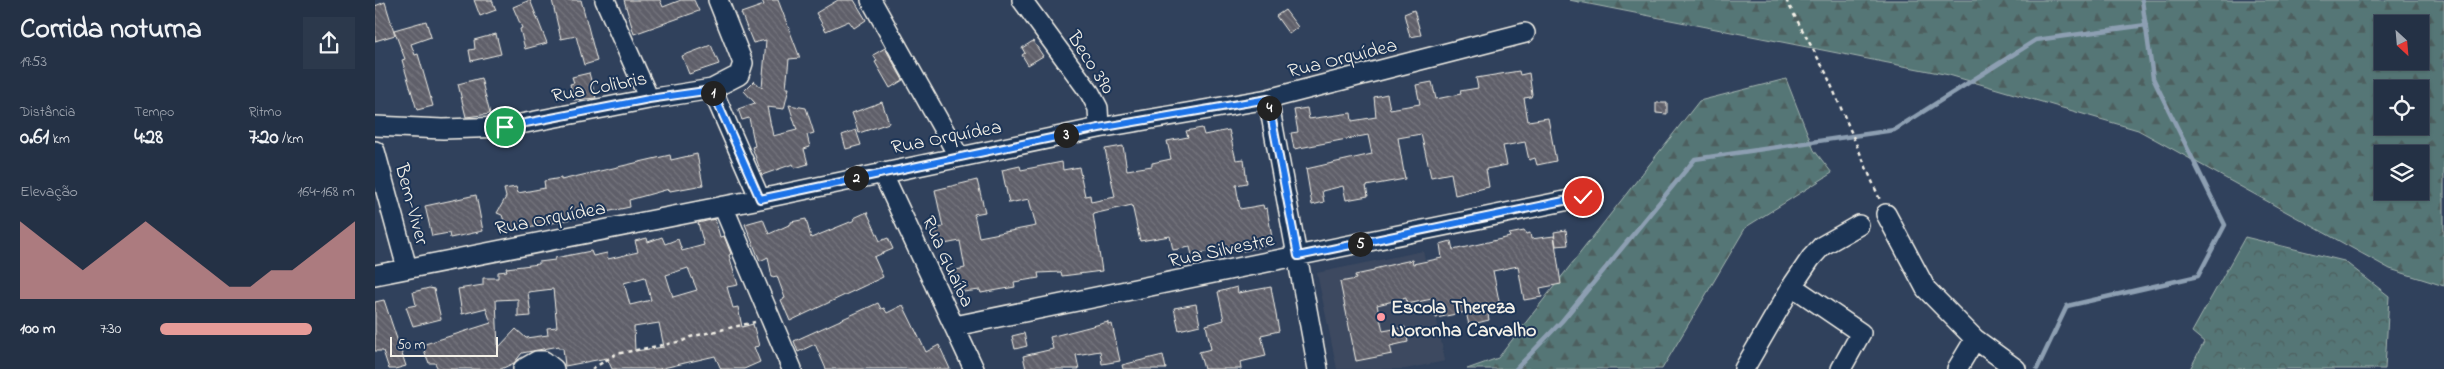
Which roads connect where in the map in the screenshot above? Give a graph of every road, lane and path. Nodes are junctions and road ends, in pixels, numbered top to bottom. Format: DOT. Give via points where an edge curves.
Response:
graph roads {
  1 [pos="605,0"];
  2 [pos="718,0"];
  3 [pos="871,0"];
  4 [pos="1022,0"];
  5 [pos="1786,0"];
  6 [pos="1525,33"];
  7 [pos="712,90"];
  8 [pos="649,99"];
  9 [pos="1268,99"];
  10 [pos="375,126"];
  11 [pos="1099,128"];
  12 [pos="375,151"];
  13 [pos="959,157"];
  14 [pos="882,172"];
  15 [pos="1583,197"];
  16 [pos="760,199"];
  17 [pos="723,206"];
  18 [pos="1886,214"];
  19 [pos="1859,225"];
  20 [pos="1298,256"];
  21 [pos="407,268"];
  22 [pos="375,275"];
  23 [pos="1792,286"];
  24 [pos="771,318"];
  25 [pos="955,326"];
  26 [pos="1975,339"];
  27 [pos="523,369"];
  28 [pos="554,369"];
  29 [pos="592,369"];
  30 [pos="792,369"];
  31 [pos="974,369"];
  32 [pos="1319,369"];
  33 [pos="1744,369"];
  34 [pos="1841,369"];
  35 [pos="1957,369"];
  36 [pos="2016,369"];
  1 -- 8 [label="street"];
  2 -- 7 [label="street, Rua Colibris" via="743,63 739,76"];
  3 -- 13 [label="street"];
  4 -- 11 [label="street, Beco 390" via="1090,93 1098,108"];
  5 -- 18 [label="path" via="1826,73"];
  6 -- 9 [label="street, Rua Orquídea"];
  7 -- 8 [label="street, Rua Colibris"];
  7 -- 16 [label="street"];
  8 -- 10 [label="street, Rua Colibris" via="505,127"];
  9 -- 11 [label="street, Rua Orquídea"];
  9 -- 20 [label="street"];
  11 -- 13 [label="street, Rua Orquídea"];
  12 -- 21 [label="street, Bem-Viver"];
  13 -- 14 [label="street, Rua Orquídea"];
  14 -- 16 [label="street, Rua Orquídea"];
  14 -- 25 [label="street, Rua Guaíba"];
  15 -- 20 [label="street, Rua Silvestre"];
  16 -- 17 [label="street, Rua Orquídea"];
  17 -- 21 [label="street, Rua Orquídea"];
  17 -- 24 [label="street"];
  18 -- 26 [label="street" via="1926,289"];
  19 -- 23 [label="street" via="1816,252"];
  20 -- 25 [label="street, Rua Silvestre"];
  20 -- 32 [label="street"];
  21 -- 22 [label="street, Rua Orquídea"];
  23 -- 33 [label="street"];
  23 -- 34 [label="street" via="1861,333"];
  24 -- 29 [label="path" via="616,354"];
  24 -- 30 [label="street"];
  25 -- 31 [label="street, Rua Guaíba"];
  26 -- 35 [label="street"];
  26 -- 36 [label="street"];
  27 -- 28 [label="street" via="544,361"];
}
